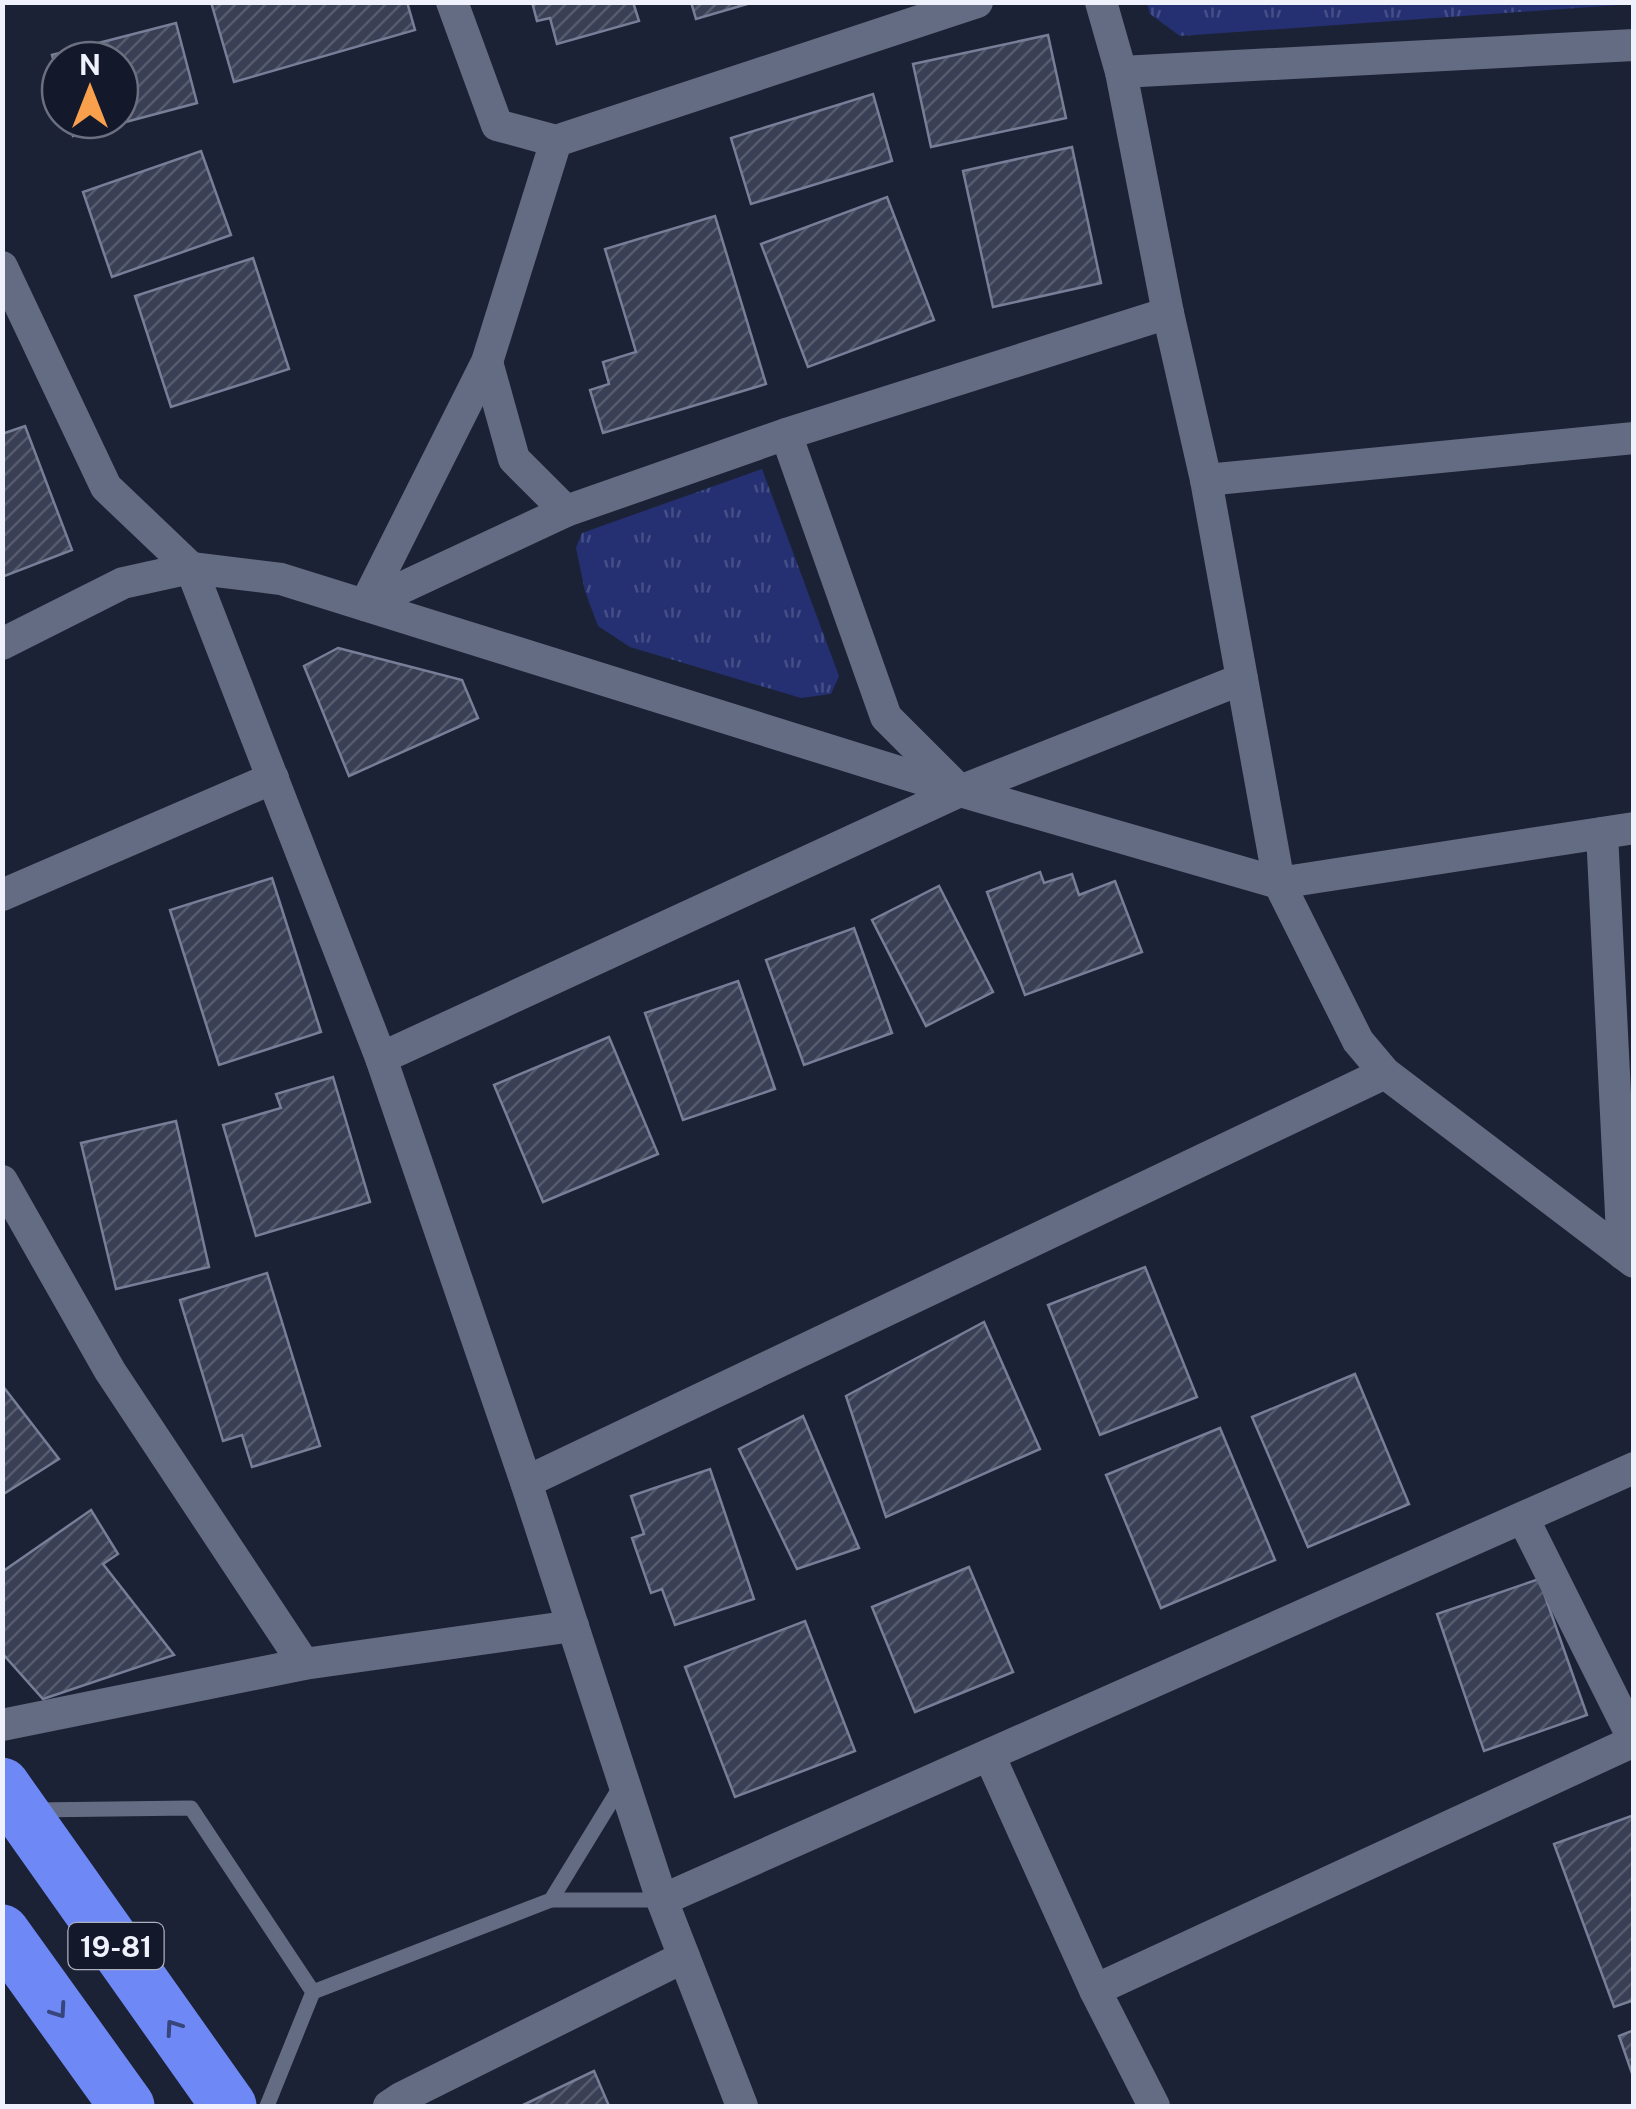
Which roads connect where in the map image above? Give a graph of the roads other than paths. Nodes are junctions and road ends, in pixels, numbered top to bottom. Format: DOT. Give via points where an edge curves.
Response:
graph roads {
  1 [pos="452,2"];
  2 [pos="977,2"];
  3 [pos="1102,2"];
  4 [pos="1634,45"];
  5 [pos="1121,72"];
  6 [pos="556,141"];
  7 [pos="2,267"];
  8 [pos="1168,313"];
  9 [pos="487,362"];
  10 [pos="786,434"];
  11 [pos="1634,438"];
  12 [pos="1206,480"];
  13 [pos="566,511"];
  14 [pos="191,568"];
  15 [pos="364,604"];
  16 [pos="2,644"];
  17 [pos="1242,679"];
  18 [pos="273,778"];
  19 [pos="960,791"];
  20 [pos="1618,831"];
  21 [pos="1279,882"];
  22 [pos="2,895"];
  23 [pos="381,1058"];
  24 [pos="1385,1073"];
  25 [pos="2,1181"];
  26 [pos="1628,1258"];
  27 [pos="1634,1468"];
  28 [pos="526,1482"];
  29 [pos="1523,1518"];
  30 [pos="573,1626"];
  31 [pos="304,1664"];
  32 [pos="2,1725"];
  33 [pos="1634,1741"];
  34 [pos="989,1755"];
  35 [pos="623,1782"];
  36 [pos="12,1798"];
  37 [pos="552,1900"];
  38 [pos="662,1900"];
  39 [pos="2,1932"];
  40 [pos="684,1957"];
  41 [pos="1095,1990"];
  42 [pos="314,1992"];
  43 [pos="120,2104"];
  44 [pos="229,2106"];
  45 [pos="268,2106"];
  46 [pos="390,2106"];
  47 [pos="742,2106"];
  48 [pos="1154,2106"];
  1 -- 6 [label="street" via="497,125"];
  2 -- 6 [label="street"];
  3 -- 5 [label="street"];
  4 -- 5 [label="street"];
  5 -- 8 [label="street"];
  6 -- 9 [label="street"];
  7 -- 14 [label="street" via="106,488"];
  8 -- 10 [label="street"];
  8 -- 12 [label="street"];
  9 -- 13 [label="street" via="514,459"];
  9 -- 15 [label="street"];
  10 -- 13 [label="street"];
  10 -- 19 [label="street" via="886,717"];
  11 -- 12 [label="street"];
  12 -- 17 [label="street"];
  13 -- 15 [label="street"];
  14 -- 15 [label="street" via="281,579"];
  14 -- 16 [label="street" via="123,583"];
  14 -- 18 [label="street"];
  15 -- 19 [label="street"];
  17 -- 19 [label="street"];
  17 -- 21 [label="street"];
  18 -- 22 [label="street"];
  18 -- 23 [label="street"];
  19 -- 21 [label="street"];
  19 -- 23 [label="street"];
  20 -- 21 [label="street"];
  20 -- 26 [label="street"];
  21 -- 24 [label="street" via="1358,1041"];
  23 -- 28 [label="street"];
  24 -- 26 [label="street"];
  24 -- 28 [label="street"];
  25 -- 31 [label="street" via="110,1371"];
  27 -- 29 [label="street"];
  28 -- 30 [label="street"];
  29 -- 33 [label="street"];
  29 -- 34 [label="street"];
  30 -- 31 [label="street"];
  30 -- 35 [label="street"];
  31 -- 32 [label="street"];
  33 -- 41 [label="street"];
  34 -- 38 [label="street"];
  34 -- 41 [label="street"];
  35 -- 37 [label="lane"];
  35 -- 38 [label="street"];
  36 -- 42 [label="lane" via="191,1808"];
  44 -- 36 [label="highway, 19-81, one-way"];
  37 -- 38 [label="lane"];
  37 -- 42 [label="lane"];
  38 -- 40 [label="street"];
  39 -- 43 [label="highway, 19-81, one-way"];
  40 -- 46 [label="street"];
  40 -- 47 [label="street"];
  41 -- 48 [label="street"];
  42 -- 45 [label="lane"];
}
